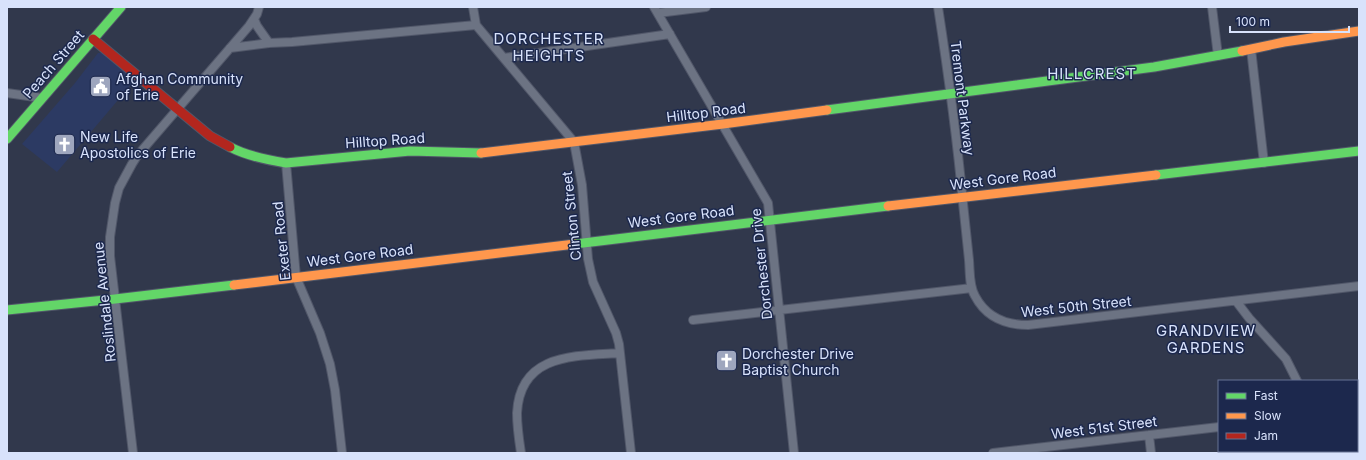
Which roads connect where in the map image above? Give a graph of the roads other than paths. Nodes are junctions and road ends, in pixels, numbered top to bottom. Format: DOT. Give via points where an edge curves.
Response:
graph roads {
  1 [pos="121,7"];
  2 [pos="259,7"];
  3 [pos="473,7"];
  4 [pos="706,7"];
  5 [pos="938,7"];
  6 [pos="1212,7"];
  7 [pos="656,10"];
  8 [pos="254,19"];
  9 [pos="476,25"];
  10 [pos="1359,31"];
  11 [pos="670,34"];
  12 [pos="94,39"];
  13 [pos="269,43"];
  14 [pos="230,48"];
  15 [pos="1251,49"];
  16 [pos="1218,56"];
  17 [pos="504,58"];
  18 [pos="7,93"];
  19 [pos="950,94"];
  20 [pos="42,98"];
  21 [pos="178,109"];
  22 [pos="723,124"];
  23 [pos="7,139"];
  24 [pos="574,142"];
  25 [pos="1359,151"];
  26 [pos="286,163"];
  27 [pos="1264,163"];
  28 [pos="963,197"];
  29 [pos="771,220"];
  30 [pos="587,242"];
  31 [pos="296,277"];
  32 [pos="1359,286"];
  33 [pos="972,288"];
  34 [pos="115,299"];
  35 [pos="1236,301"];
  36 [pos="7,310"];
  37 [pos="779,310"];
  38 [pos="693,320"];
  39 [pos="620,353"];
  40 [pos="1296,380"];
  41 [pos="1218,427"];
  42 [pos="1149,435"];
  43 [pos="133,453"];
  44 [pos="342,453"];
  45 [pos="521,453"];
  46 [pos="631,453"];
  47 [pos="794,453"];
  48 [pos="993,453"];
  49 [pos="1151,453"];
  1 -- 12 [label="street, Peach Street"];
  2 -- 8 [label="street, Roslindale Avenue"];
  3 -- 9 [label="street"];
  4 -- 7 [label="street"];
  5 -- 19 [label="street, Tremont Parkway"];
  6 -- 16 [label="street"];
  7 -- 11 [label="street, Dorchester Drive"];
  8 -- 13 [label="street"];
  8 -- 14 [label="street, Roslindale Avenue"];
  9 -- 13 [label="street"];
  9 -- 17 [label="street, Clinton Street"];
  10 -- 15 [label="street, Hilltop Road"];
  11 -- 17 [label="street"];
  11 -- 22 [label="street, Dorchester Drive"];
  12 -- 20 [label="street, Peach Street"];
  12 -- 21 [label="street, Hilltop Road"];
  13 -- 14 [label="street"];
  14 -- 21 [label="street, Roslindale Avenue"];
  15 -- 16 [label="street, Hilltop Road"];
  15 -- 27 [label="street"];
  16 -- 19 [label="street, Hilltop Road" via="1145,69"];
  17 -- 24 [label="street, Clinton Street"];
  18 -- 20 [label="street"];
  19 -- 22 [label="street, Hilltop Road"];
  19 -- 28 [label="street, Tremont Parkway"];
  20 -- 23 [label="street, Peach Street"];
  21 -- 26 [label="street, Hilltop Road" via="220,142 250,155"];
  21 -- 34 [label="street, Roslindale Avenue" via="136,156 119,188 111,220 110,237"];
  22 -- 24 [label="street, Hilltop Road"];
  22 -- 29 [label="street, Dorchester Drive" via="765,195 770,207"];
  24 -- 26 [label="street, Hilltop Road" via="478,153 410,151"];
  24 -- 30 [label="street, Clinton Street" via="582,185"];
  25 -- 27 [label="street, West Gore Road"];
  26 -- 31 [label="street, Exeter Road"];
  27 -- 28 [label="street, West Gore Road"];
  28 -- 29 [label="street, West Gore Road"];
  28 -- 33 [label="street, Tremont Parkway"];
  29 -- 30 [label="street, West Gore Road"];
  29 -- 37 [label="street, Dorchester Drive"];
  30 -- 31 [label="street, West Gore Road"];
  30 -- 39 [label="street, Clinton Street" via="593,282 616,333"];
  31 -- 34 [label="street, West Gore Road"];
  31 -- 44 [label="street, Exeter Road" via="330,364"];
  32 -- 35 [label="street, West 50th Street"];
  33 -- 35 [label="street, West 50th Street" via="987,311 1005,323 1016,325"];
  33 -- 37 [label="street"];
  34 -- 36 [label="street, West Gore Road"];
  34 -- 43 [label="street, Roslindale Avenue"];
  35 -- 40 [label="street" via="1286,359"];
  37 -- 38 [label="street"];
  37 -- 47 [label="street, Dorchester Drive"];
  39 -- 45 [label="street" via="554,360 532,374 520,394 518,404"];
  39 -- 46 [label="street, Clinton Street"];
  41 -- 42 [label="street, West 51st Street"];
  42 -- 48 [label="street, West 51st Street"];
  42 -- 49 [label="street"];
}
